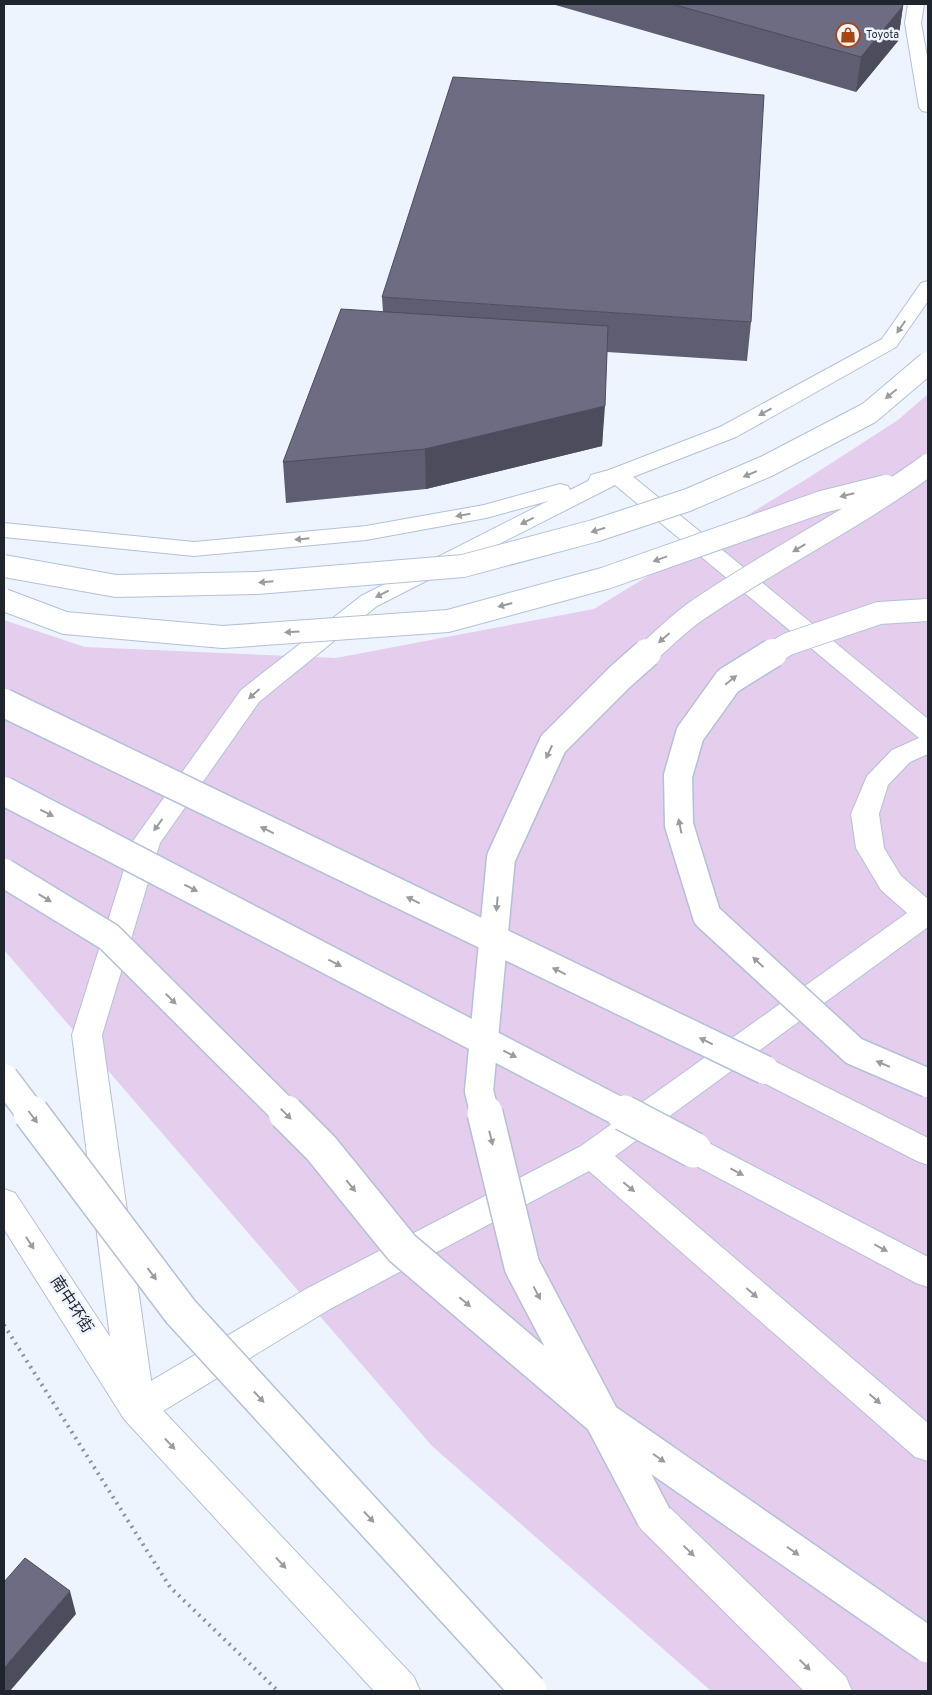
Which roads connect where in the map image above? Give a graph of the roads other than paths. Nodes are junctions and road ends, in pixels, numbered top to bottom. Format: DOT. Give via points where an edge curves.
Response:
graph roads {
  1 [pos="916,4"];
  2 [pos="928,107"];
  3 [pos="928,287"];
  4 [pos="928,363"];
  5 [pos="928,465"];
  6 [pos="617,475"];
  7 [pos="928,475"];
  8 [pos="4,530"];
  9 [pos="4,566"];
  10 [pos="4,600"];
  11 [pos="928,610"];
  12 [pos="4,703"];
  13 [pos="928,732"];
  14 [pos="928,744"];
  15 [pos="4,790"];
  16 [pos="4,873"];
  17 [pos="927,914"];
  18 [pos="4,1078"];
  19 [pos="928,1083"];
  20 [pos="928,1152"];
  21 [pos="592,1155"];
  22 [pos="4,1202"];
  23 [pos="928,1273"];
  24 [pos="137,1408"];
  25 [pos="928,1445"];
  26 [pos="928,1645"];
  27 [pos="400,1691"];
  28 [pos="529,1691"];
  29 [pos="832,1691"];
  1 -- 2 [label="main road" via="912,23"];
  3 -- 6 [label="main road, one-way" via="889,343 728,432"];
  4 -- 9 [label="main road, one-way, bridge" via="869,413 767,466 688,500 594,531 463,566 257,583 116,586"];
  5 -- 29 [label="main road, one-way, bridge" via="890,493 691,615 620,677 553,744 501,858 479,1091 522,1266 654,1517"];
  6 -- 8 [label="main road, one-way" via="486,511 366,533 194,549"];
  6 -- 13 [label="main road"];
  6 -- 24 [label="main road, one-way" via="369,601 250,696 146,840 87,1035"];
  7 -- 10 [label="main road, one-way, bridge" via="822,502 606,578 448,620 223,637 65,623"];
  19 -- 11 [label="main road, one-way, bridge" via="854,1051 707,916 679,825 678,776 690,734 728,681 788,644 879,613"];
  20 -- 12 [label="main road, one-way, bridge" via="765,1070"];
  14 -- 17 [label="main road" via="901,756 876,782 865,814 870,848 891,883"];
  15 -- 23 [label="main road, one-way, bridge"];
  16 -- 26 [label="main road, one-way, bridge" via="109,937 320,1148 402,1248 604,1420"];
  17 -- 21 [label="main road"];
  18 -- 28 [label="main road, one-way, bridge" via="181,1312"];
  21 -- 24 [label="main road" via="318,1299"];
  21 -- 25 [label="main road, one-way"];
  22 -- 24 [label="main road, 南中环街, one-way"];
  24 -- 27 [label="main road, 南中环街, one-way"];
}
